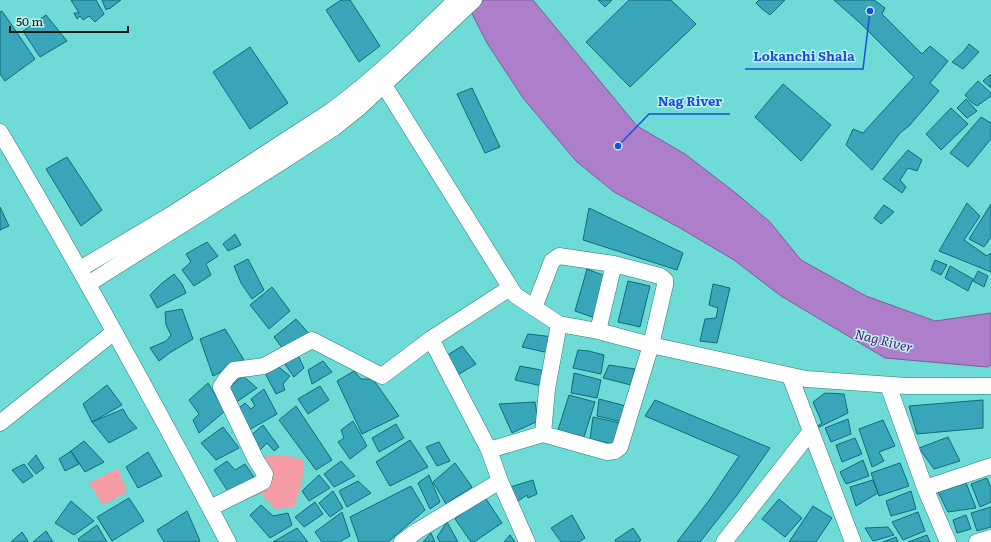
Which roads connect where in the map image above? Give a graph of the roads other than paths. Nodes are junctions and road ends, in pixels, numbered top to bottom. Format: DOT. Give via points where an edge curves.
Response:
graph roads {
  1 [pos="456,0"];
  2 [pos="474,0"];
  3 [pos="429,34"];
  4 [pos="380,80"];
  5 [pos="0,132"];
  6 [pos="614,264"];
  7 [pos="80,269"];
  8 [pos="88,284"];
  9 [pos="510,288"];
  10 [pos="534,308"];
  11 [pos="559,324"];
  12 [pos="598,331"];
  13 [pos="114,332"];
  14 [pos="431,339"];
  15 [pos="651,345"];
  16 [pos="790,376"];
  17 [pos="888,385"];
  18 [pos="991,386"];
  19 [pos="0,423"];
  20 [pos="811,431"];
  21 [pos="543,434"];
  22 [pos="489,450"];
  23 [pos="991,466"];
  24 [pos="500,481"];
  25 [pos="925,488"];
  26 [pos="210,508"];
  27 [pos="848,538"];
  28 [pos="991,538"];
  29 [pos="228,542"];
  30 [pos="402,542"];
  31 [pos="527,542"];
  32 [pos="724,542"];
  33 [pos="948,542"];
  34 [pos="977,542"];
  1 -- 3 [label="street"];
  2 -- 3 [label="street"];
  3 -- 4 [label="street"];
  4 -- 7 [label="street" via="354,94 177,210"];
  4 -- 8 [label="street" via="360,107 328,131"];
  4 -- 9 [label="street"];
  5 -- 7 [label="street"];
  6 -- 10 [label="street" via="559,256 552,261"];
  6 -- 12 [label="street"];
  6 -- 15 [label="street" via="660,276 665,280"];
  7 -- 8 [label="street"];
  8 -- 13 [label="street"];
  9 -- 10 [label="street" via="515,296"];
  9 -- 14 [label="street"];
  10 -- 11 [label="street"];
  11 -- 12 [label="street"];
  11 -- 21 [label="street" via="547,389"];
  12 -- 15 [label="street"];
  13 -- 19 [label="street"];
  13 -- 26 [label="street"];
  14 -- 22 [label="street"];
  14 -- 26 [label="street" via="382,376 312,340 264,366 234,370 221,387 265,474 263,482"];
  15 -- 16 [label="street"];
  15 -- 21 [label="street" via="620,447 607,452"];
  16 -- 17 [label="street"];
  16 -- 20 [label="street"];
  17 -- 18 [label="street"];
  17 -- 25 [label="street"];
  20 -- 27 [label="street"];
  20 -- 32 [label="street"];
  21 -- 22 [label="street"];
  22 -- 24 [label="street"];
  23 -- 25 [label="street"];
  24 -- 30 [label="street"];
  24 -- 31 [label="street"];
  25 -- 33 [label="street"];
  26 -- 29 [label="street"];
  28 -- 34 [label="street"];
}
